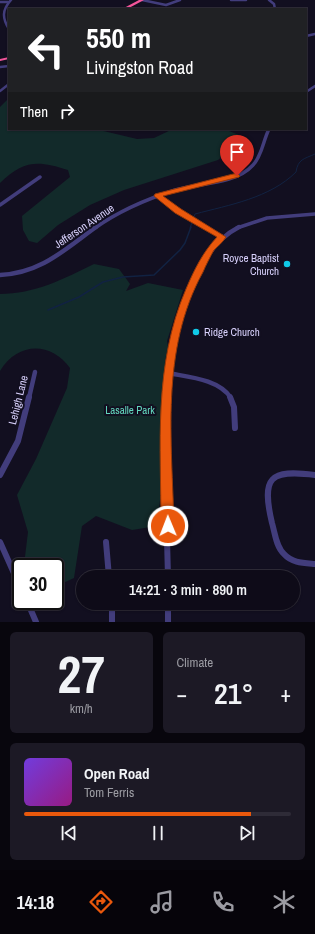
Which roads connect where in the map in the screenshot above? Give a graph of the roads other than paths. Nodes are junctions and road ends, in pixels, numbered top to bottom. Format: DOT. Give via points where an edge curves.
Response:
graph roads {
  1 [pos="142,0"];
  2 [pos="180,0"];
  3 [pos="231,0"];
  4 [pos="246,0"];
  5 [pos="269,0"];
  6 [pos="9,1"];
  7 [pos="0,2"];
  8 [pos="127,8"];
  9 [pos="275,8"];
  10 [pos="8,27"];
  11 [pos="8,85"];
  12 [pos="0,91"];
  13 [pos="268,130"];
  14 [pos="40,177"];
  15 [pos="157,196"];
  16 [pos="0,205"];
  17 [pos="315,214"];
  18 [pos="222,237"];
  19 [pos="0,275"];
  20 [pos="35,372"];
  21 [pos="168,373"];
  22 [pos="235,428"];
  23 [pos="315,474"];
  24 [pos="0,475"];
  25 [pos="0,542"];
  26 [pos="106,542"];
  27 [pos="315,564"];
  28 [pos="12,569"];
  29 [pos="108,570"];
  30 [pos="168,570"];
  31 [pos="31,610"];
  32 [pos="112,610"];
  33 [pos="168,610"];
  34 [pos="36,622"];
  35 [pos="112,622"];
  36 [pos="168,622"];
  1 -- 2 [label="street" via="167,5"];
  1 -- 8 [label="highway"];
  3 -- 4 [label="street"];
  5 -- 9 [label="street"];
  6 -- 7 [label="street"];
  6 -- 10 [label="street" via="2,13"];
  11 -- 12 [label="street"];
  13 -- 15 [label="street, Jefferson Avenue" via="259,158 243,172 227,179"];
  14 -- 16 [label="street"];
  15 -- 18 [label="street"];
  15 -- 19 [label="street, Jefferson Avenue" via="108,218 40,267 23,274"];
  17 -- 18 [label="street" via="261,218 240,226"];
  18 -- 21 [label="street" via="206,257 187,294 174,337"];
  20 -- 24 [label="street, Lehigh Lane" via="18,441"];
  21 -- 22 [label="street" via="225,391 233,402"];
  21 -- 30 [label="street"];
  23 -- 27 [label="street" via="292,472 278,475 272,479 266,492 279,548 284,555 297,563"];
  25 -- 28 [label="street"];
  26 -- 29 [label="street"];
  31 -- 34 [label="street"];
  32 -- 35 [label="street"];
  33 -- 36 [label="street"];
}
